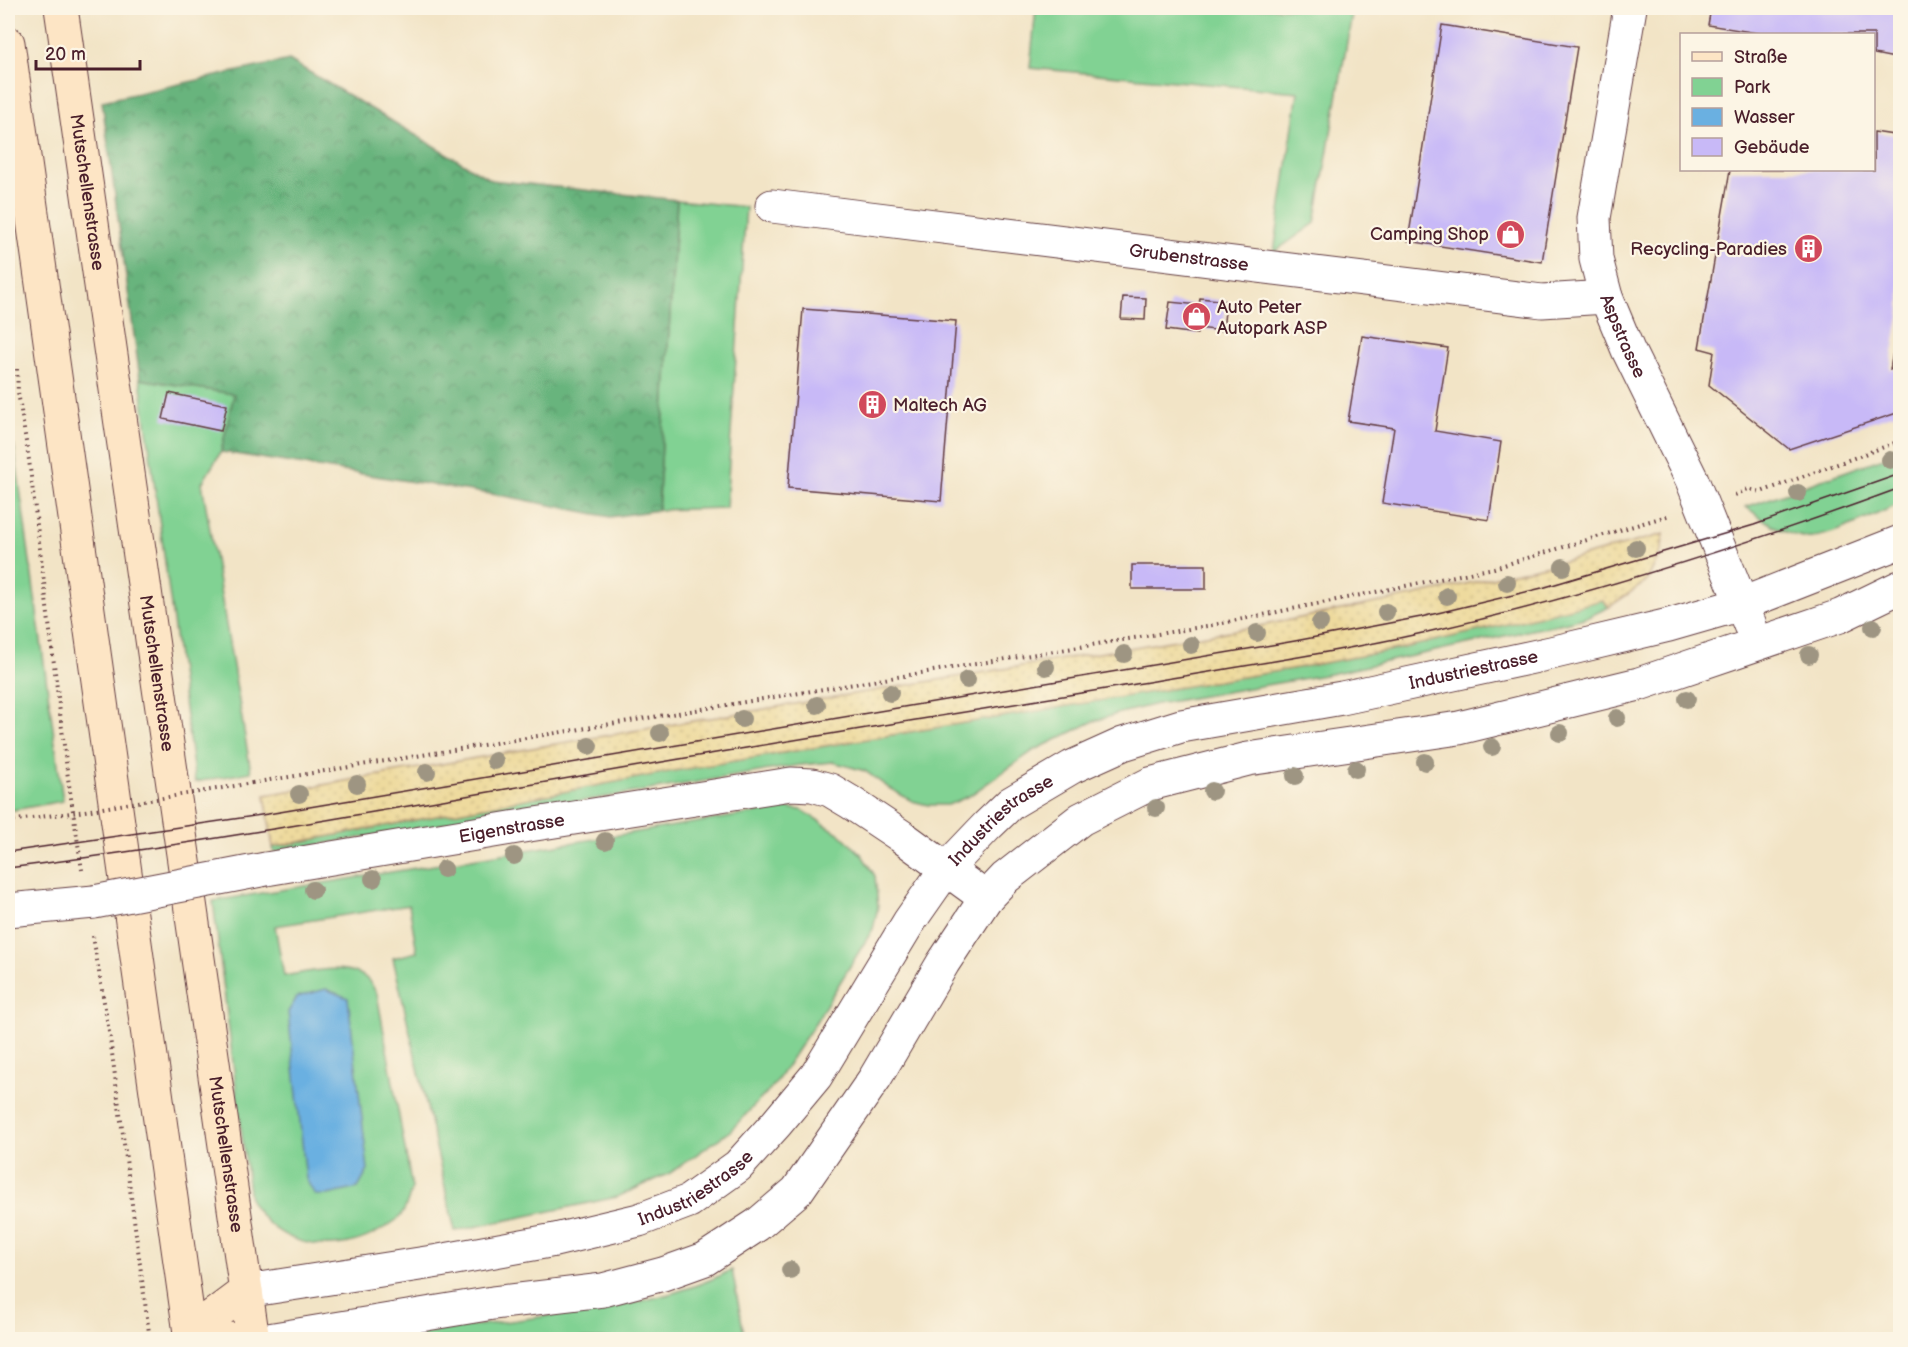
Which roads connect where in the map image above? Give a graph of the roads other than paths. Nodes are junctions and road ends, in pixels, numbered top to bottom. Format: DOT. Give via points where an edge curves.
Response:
graph roads {
  1 [pos="61,8"];
  2 [pos="1630,8"];
  3 [pos="8,44"];
  4 [pos="772,206"];
  5 [pos="1606,297"];
  6 [pos="1900,542"];
  7 [pos="1900,587"];
  8 [pos="1742,604"];
  9 [pos="1757,643"];
  10 [pos="946,869"];
  11 [pos="986,898"];
  12 [pos="8,909"];
  13 [pos="246,1291"];
  14 [pos="191,1336"];
  15 [pos="237,1340"];
  16 [pos="253,1340"];
  17 [pos="268,1340"];
  1 -- 13 [label="main road, Mutschellenstrasse"];
  2 -- 5 [label="street, Aspstrasse" via="1594,218 1596,259"];
  3 -- 14 [label="main road"];
  4 -- 5 [label="street, Grubenstrasse" via="1542,302"];
  5 -- 8 [label="street, Aspstrasse" via="1692,480"];
  6 -- 8 [label="street, Industriestrasse"];
  7 -- 9 [label="street" via="1840,616"];
  8 -- 9 [label="street, Aspstrasse"];
  8 -- 10 [label="street, Industriestrasse" via="1551,653 1342,698 1181,726 1123,744 1072,767 1011,803"];
  9 -- 11 [label="street" via="1639,684 1459,728 1248,759 1150,784 1081,819 1005,878"];
  10 -- 11 [label="street, Eigenstrasse"];
  10 -- 12 [label="street, Eigenstrasse, bridge" via="830,790 791,784 529,825 91,903"];
  10 -- 13 [label="street, Industriestrasse" via="897,941 816,1076 738,1166 689,1201 639,1220 555,1240"];
  11 -- 17 [label="street" via="875,1078 797,1191 757,1226 705,1259 603,1290 493,1303"];
  13 -- 14 [label="main road"];
  13 -- 16 [label="main road, Mutschellenstrasse"];
  14 -- 15 [label="main road"];
}
